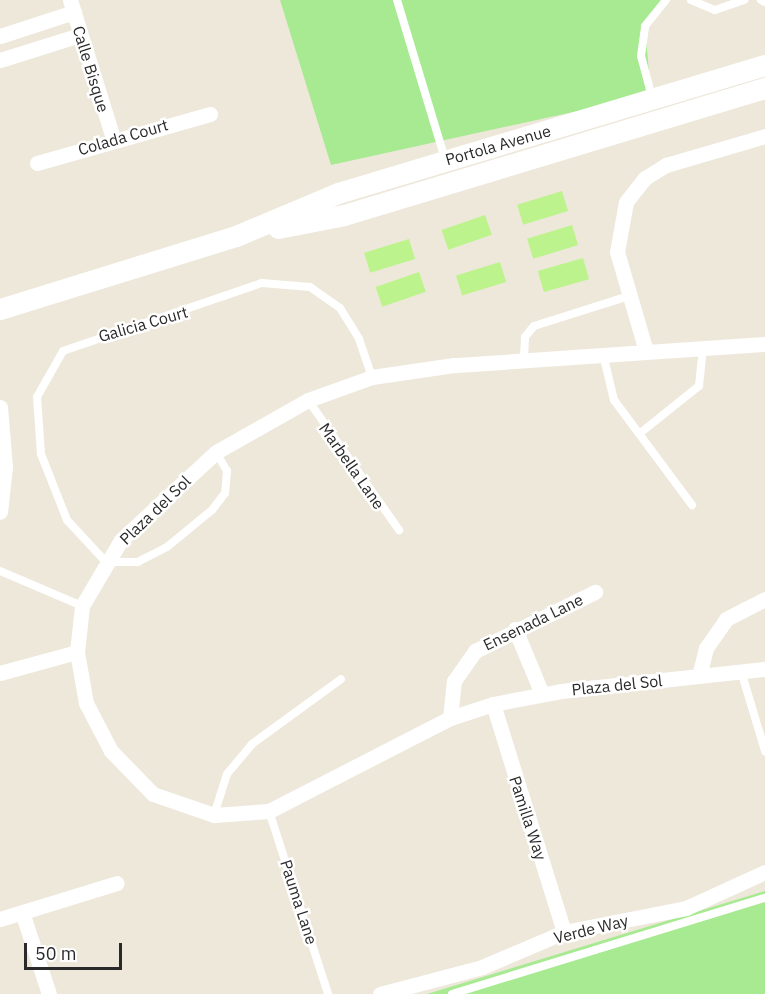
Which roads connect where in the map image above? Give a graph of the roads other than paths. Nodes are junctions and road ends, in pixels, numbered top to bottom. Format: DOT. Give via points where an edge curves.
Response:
graph roads {
  1 [pos="397,0"];
  2 [pos="666,0"];
  3 [pos="691,0"];
  4 [pos="744,0"];
  5 [pos="72,6"];
  6 [pos="6,34"];
  7 [pos="80,35"];
  8 [pos="20,54"];
  9 [pos="0,60"];
  10 [pos="765,65"];
  11 [pos="765,88"];
  12 [pos="653,100"];
  13 [pos="210,114"];
  14 [pos="765,136"];
  15 [pos="113,138"];
  16 [pos="559,149"];
  17 [pos="446,161"];
  18 [pos="36,163"];
  19 [pos="236,236"];
  20 [pos="629,296"];
  21 [pos="0,309"];
  22 [pos="765,344"];
  23 [pos="703,349"];
  24 [pos="646,351"];
  25 [pos="603,354"];
  26 [pos="524,357"];
  27 [pos="372,377"];
  28 [pos="308,400"];
  29 [pos="0,406"];
  30 [pos="639,434"];
  31 [pos="216,452"];
  32 [pos="692,505"];
  33 [pos="0,512"];
  34 [pos="399,530"];
  35 [pos="106,562"];
  36 [pos="0,571"];
  37 [pos="595,592"];
  38 [pos="765,599"];
  39 [pos="82,606"];
  40 [pos="515,629"];
  41 [pos="77,652"];
  42 [pos="765,669"];
  43 [pos="741,671"];
  44 [pos="0,673"];
  45 [pos="699,675"];
  46 [pos="341,680"];
  47 [pos="542,694"];
  48 [pos="493,704"];
  49 [pos="450,718"];
  50 [pos="765,751"];
  51 [pos="269,811"];
  52 [pos="214,815"];
  53 [pos="765,872"];
  54 [pos="117,883"];
  55 [pos="765,898"];
  56 [pos="22,912"];
  57 [pos="0,919"];
  58 [pos="564,932"];
  59 [pos="50,994"];
  60 [pos="328,994"];
  61 [pos="380,994"];
  62 [pos="452,994"];
  1 -- 17 [label="lane"];
  2 -- 12 [label="lane" via="645,26 641,56"];
  3 -- 4 [label="lane" via="715,10"];
  5 -- 6 [label="street"];
  5 -- 7 [label="street, Calle Bisque"];
  6 -- 8 [label="street"];
  7 -- 8 [label="street"];
  7 -- 15 [label="street, Calle Bisque"];
  8 -- 9 [label="street"];
  10 -- 12 [label="main road, Portola Avenue"];
  11 -- 16 [label="main road, Portola Avenue"];
  12 -- 16 [label="main road" via="650,110 573,137"];
  12 -- 17 [label="main road, Portola Avenue"];
  13 -- 15 [label="street, Colada Court"];
  14 -- 20 [label="street" via="666,165 645,178 622,211 616,242"];
  15 -- 18 [label="street, Colada Court"];
  16 -- 19 [label="main road, Portola Avenue" via="344,215"];
  17 -- 19 [label="main road, Portola Avenue" via="338,193"];
  19 -- 21 [label="main road, Portola Avenue"];
  20 -- 24 [label="street"];
  20 -- 26 [label="lane" via="534,326 525,337"];
  22 -- 23 [label="street, Plaza del Sol"];
  23 -- 24 [label="street, Plaza del Sol"];
  23 -- 30 [label="lane" via="699,386"];
  24 -- 25 [label="street, Plaza del Sol"];
  25 -- 26 [label="street, Plaza del Sol"];
  25 -- 30 [label="lane" via="609,390"];
  26 -- 27 [label="street, Plaza del Sol"];
  27 -- 28 [label="street, Plaza del Sol"];
  27 -- 35 [label="lane, Galicia Court" via="359,339 340,308 310,287 262,283 63,351 37,398 41,454 68,520"];
  28 -- 31 [label="street, Plaza del Sol"];
  28 -- 34 [label="lane, Marbella Lane"];
  29 -- 33 [label="street" via="5,467"];
  30 -- 32 [label="lane"];
  31 -- 35 [label="street, Plaza del Sol" via="121,540"];
  31 -- 35 [label="lane" via="227,471 225,493 212,510 167,548 138,562"];
  35 -- 39 [label="street, Plaza del Sol"];
  36 -- 39 [label="lane"];
  37 -- 40 [label="street, Ensenada Lane"];
  38 -- 45 [label="street" via="726,619 706,648"];
  39 -- 41 [label="street, Plaza del Sol"];
  40 -- 47 [label="street"];
  40 -- 49 [label="street, Ensenada Lane" via="485,644 459,670 449,696"];
  41 -- 44 [label="street"];
  41 -- 52 [label="street, Plaza del Sol" via="86,703 111,751 153,794"];
  42 -- 43 [label="street, Plaza del Sol"];
  43 -- 45 [label="street, Plaza del Sol"];
  43 -- 50 [label="lane"];
  45 -- 47 [label="street, Plaza del Sol"];
  46 -- 52 [label="lane" via="252,744 227,774"];
  47 -- 48 [label="street, Plaza del Sol"];
  48 -- 49 [label="street, Plaza del Sol"];
  48 -- 58 [label="street, Pamilla Way"];
  49 -- 51 [label="street, Plaza del Sol"];
  51 -- 52 [label="street, Plaza del Sol"];
  51 -- 60 [label="lane, Pauma Lane"];
  53 -- 58 [label="street, Verde Way" via="686,908"];
  54 -- 56 [label="street"];
  55 -- 62 [label="lane"];
  56 -- 57 [label="street"];
  56 -- 59 [label="street"];
  58 -- 61 [label="street, Verde Way" via="482,967"];
}
